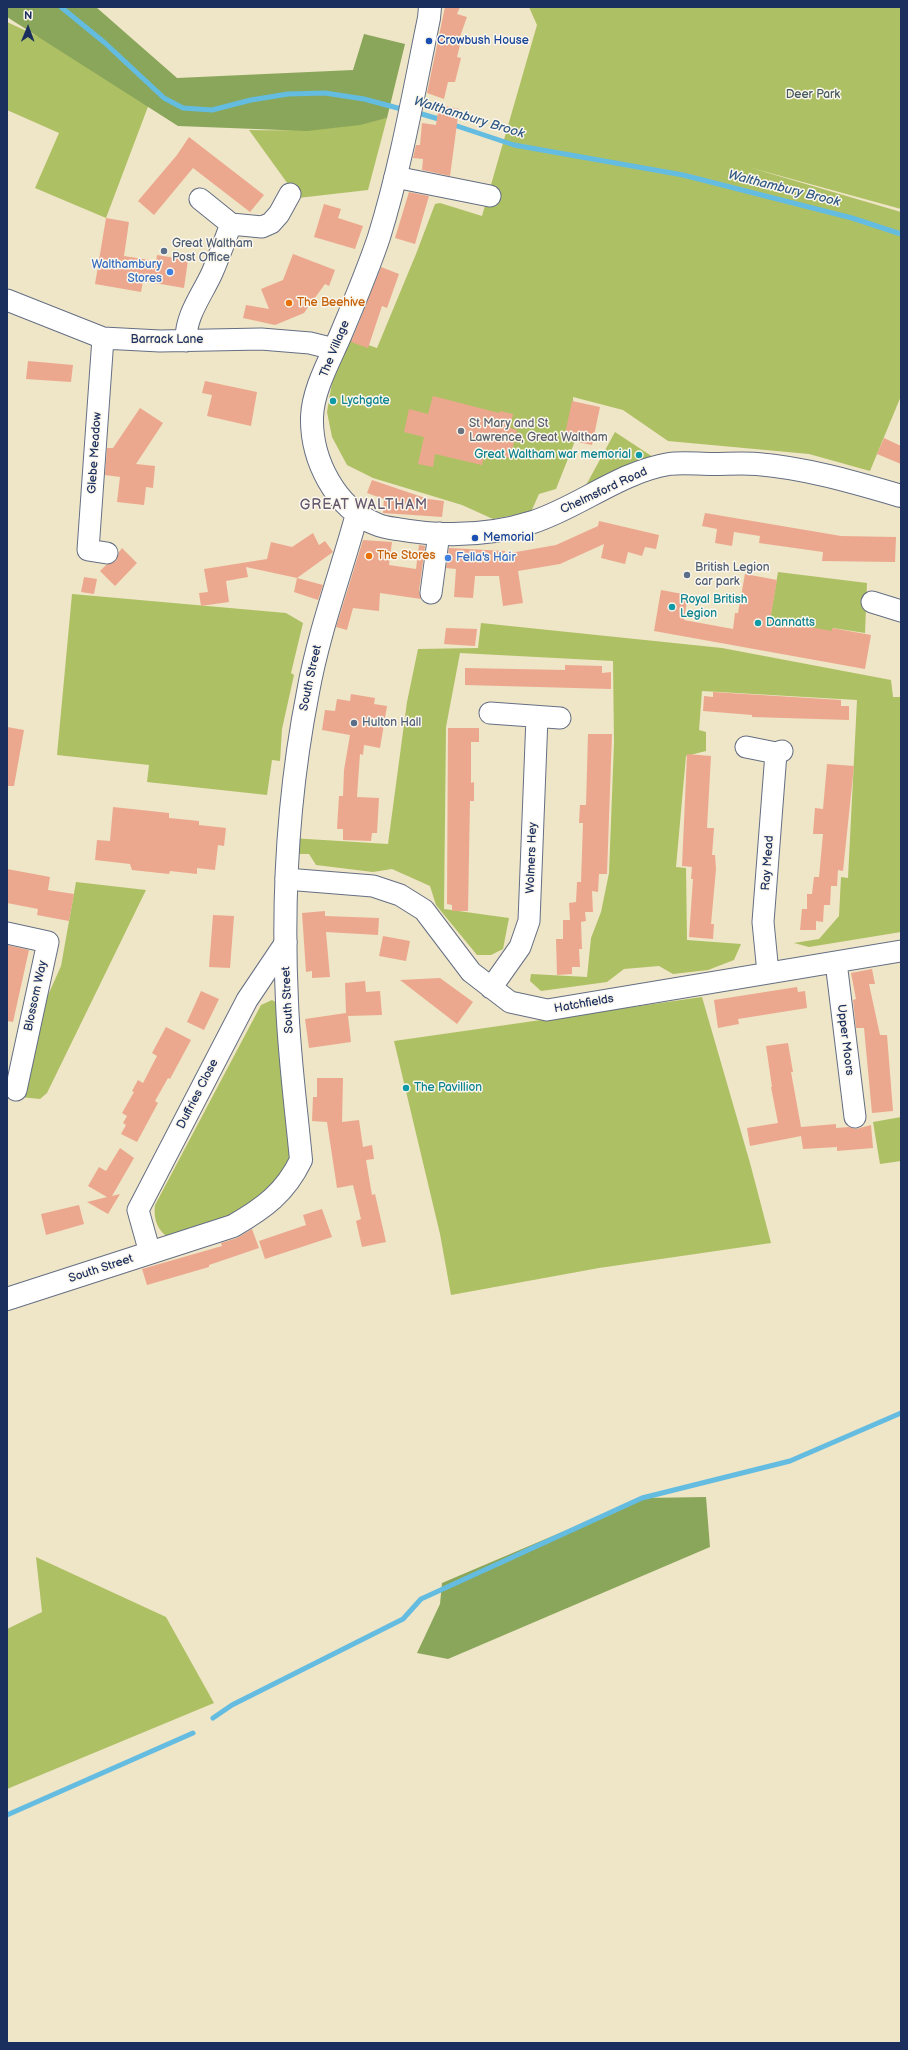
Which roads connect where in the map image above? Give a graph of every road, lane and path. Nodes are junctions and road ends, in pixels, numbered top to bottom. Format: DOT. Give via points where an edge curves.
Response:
graph roads {
  1 [pos="430,7"];
  2 [pos="395,177"];
  3 [pos="290,194"];
  4 [pos="490,196"];
  5 [pos="200,199"];
  6 [pos="231,224"];
  7 [pos="7,300"];
  8 [pos="103,338"];
  9 [pos="186,341"];
  10 [pos="334,349"];
  11 [pos="901,496"];
  12 [pos="357,514"];
  13 [pos="439,534"];
  14 [pos="107,553"];
  15 [pos="431,594"];
  16 [pos="872,602"];
  17 [pos="901,611"];
  18 [pos="490,713"];
  19 [pos="537,717"];
  20 [pos="560,718"];
  21 [pos="746,747"];
  22 [pos="286,880"];
  23 [pos="7,933"];
  24 [pos="286,942"];
  25 [pos="901,951"];
  26 [pos="836,962"];
  27 [pos="768,973"];
  28 [pos="491,988"];
  29 [pos="16,1090"];
  30 [pos="855,1118"];
  31 [pos="150,1253"];
  32 [pos="7,1299"];
  1 -- 2 [label="street, The Village"];
  2 -- 4 [label="street"];
  2 -- 10 [label="street, The Village" via="378,238"];
  3 -- 6 [label="street" via="271,223 262,227"];
  5 -- 6 [label="street"];
  6 -- 9 [label="street" via="212,273 188,320"];
  7 -- 8 [label="street, Barrack Lane"];
  8 -- 9 [label="street, Barrack Lane"];
  8 -- 14 [label="street, Glebe Meadow" via="88,550"];
  9 -- 10 [label="street, Barrack Lane" via="261,339 310,343"];
  10 -- 12 [label="street, The Village" via="316,397 312,415 313,434 316,452 324,472 346,504"];
  11 -- 13 [label="street, Chelmsford Road" via="827,475 787,467 754,463 671,464 650,469 532,522 506,530"];
  12 -- 13 [label="street, Chelmsford Road" via="378,525"];
  12 -- 22 [label="street, South Street" via="320,636 308,691 289,817"];
  13 -- 15 [label="street"];
  16 -- 17 [label="street"];
  18 -- 19 [label="street"];
  19 -- 20 [label="street"];
  19 -- 28 [label="street, Wolmers Hey" via="529,921 520,947"];
  21 -- 27 [label="street, Ray Mead" via="779,752 763,922"];
  22 -- 24 [label="street, South Street"];
  22 -- 28 [label="street, Hatchfields" via="373,886 400,895 424,910 471,972"];
  23 -- 29 [label="street, Blossom Way" via="48,942"];
  24 -- 31 [label="street, Duffries Close" via="247,1000 138,1210"];
  24 -- 31 [label="street, South Street" via="287,1003 301,1160 292,1178 261,1210 233,1226"];
  25 -- 26 [label="street, Hatchfields"];
  26 -- 27 [label="street, Hatchfields"];
  26 -- 30 [label="street, Upper Moors"];
  27 -- 28 [label="street, Hatchfields" via="547,1010 510,1002"];
  31 -- 32 [label="street, South Street"];
}
